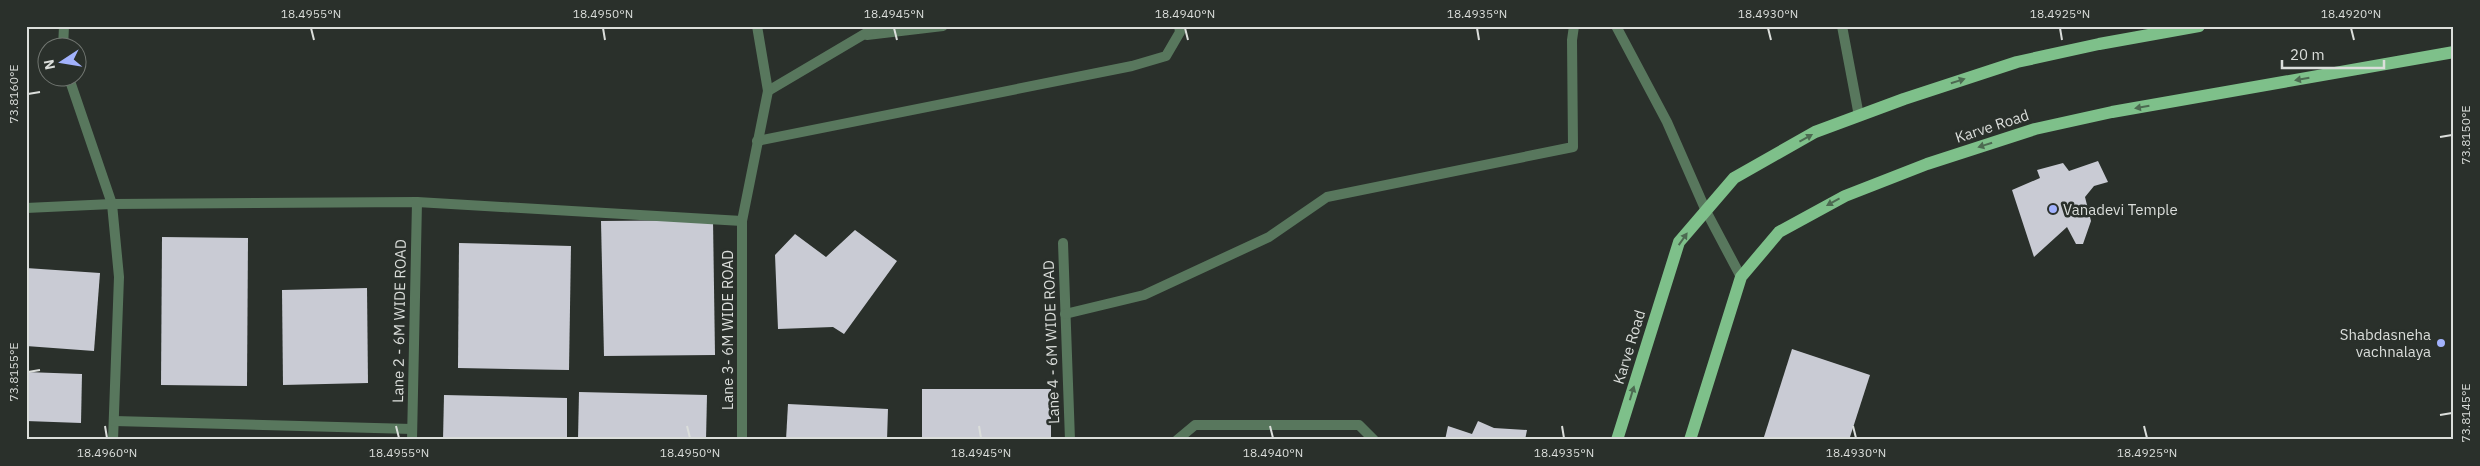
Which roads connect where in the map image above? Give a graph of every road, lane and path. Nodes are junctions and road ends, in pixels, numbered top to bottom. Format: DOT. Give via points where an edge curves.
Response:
graph roads {
  1 [pos="756,26"];
  2 [pos="878,26"];
  3 [pos="943,26"];
  4 [pos="1179,26"];
  5 [pos="1574,26"];
  6 [pos="1616,26"];
  7 [pos="1842,26"];
  8 [pos="2199,26"];
  9 [pos="2172,29"];
  10 [pos="862,36"];
  11 [pos="2452,54"];
  12 [pos="72,88"];
  13 [pos="768,91"];
  14 [pos="1859,116"];
  15 [pos="758,142"];
  16 [pos="417,202"];
  17 [pos="112,204"];
  18 [pos="26,208"];
  19 [pos="1706,211"];
  20 [pos="742,221"];
  21 [pos="1063,243"];
  22 [pos="1741,277"];
  23 [pos="1065,314"];
  24 [pos="114,421"];
  25 [pos="412,435"];
  26 [pos="114,440"];
  27 [pos="742,440"];
  28 [pos="1070,440"];
  29 [pos="1177,440"];
  30 [pos="1374,440"];
  31 [pos="1617,440"];
  32 [pos="1690,440"];
  1 -- 13 [label="street"];
  2 -- 10 [label="street"];
  3 -- 10 [label="street"];
  4 -- 15 [label="street" via="1180,32 1166,56 1132,66"];
  5 -- 23 [label="street" via="1573,146 1327,197 1269,237 1144,295"];
  6 -- 19 [label="street" via="1666,122"];
  7 -- 14 [label="street"];
  8 -- 9 [label="main road, Karve Road"];
  14 -- 9 [label="main road, Karve Road, one-way" via="2017,62"];
  10 -- 13 [label="street"];
  11 -- 22 [label="main road, Karve Road, one-way" via="2112,112 2035,129 1927,164 1845,196 1778,232"];
  12 -- 17 [label="street"];
  13 -- 15 [label="street, Lane 3- 6M WIDE ROAD"];
  19 -- 14 [label="main road, Karve Road, one-way" via="1734,178 1815,132"];
  15 -- 20 [label="street, Lane 3- 6M WIDE ROAD"];
  16 -- 17 [label="street"];
  16 -- 20 [label="street"];
  16 -- 25 [label="street, Lane 2 - 6M WIDE ROAD"];
  17 -- 18 [label="street"];
  17 -- 24 [label="street" via="120,276"];
  19 -- 22 [label="street"];
  31 -- 19 [label="main road, Karve Road, one-way" via="1679,242"];
  20 -- 27 [label="street, Lane 3- 6M WIDE ROAD"];
  21 -- 23 [label="street, Lane 4 - 6M WIDE ROAD"];
  22 -- 32 [label="main road, Karve Road"];
  23 -- 28 [label="street, Lane 4 - 6M WIDE ROAD"];
  24 -- 25 [label="street"];
  24 -- 26 [label="street"];
  29 -- 30 [label="street" via="1195,425 1359,425"];
}
